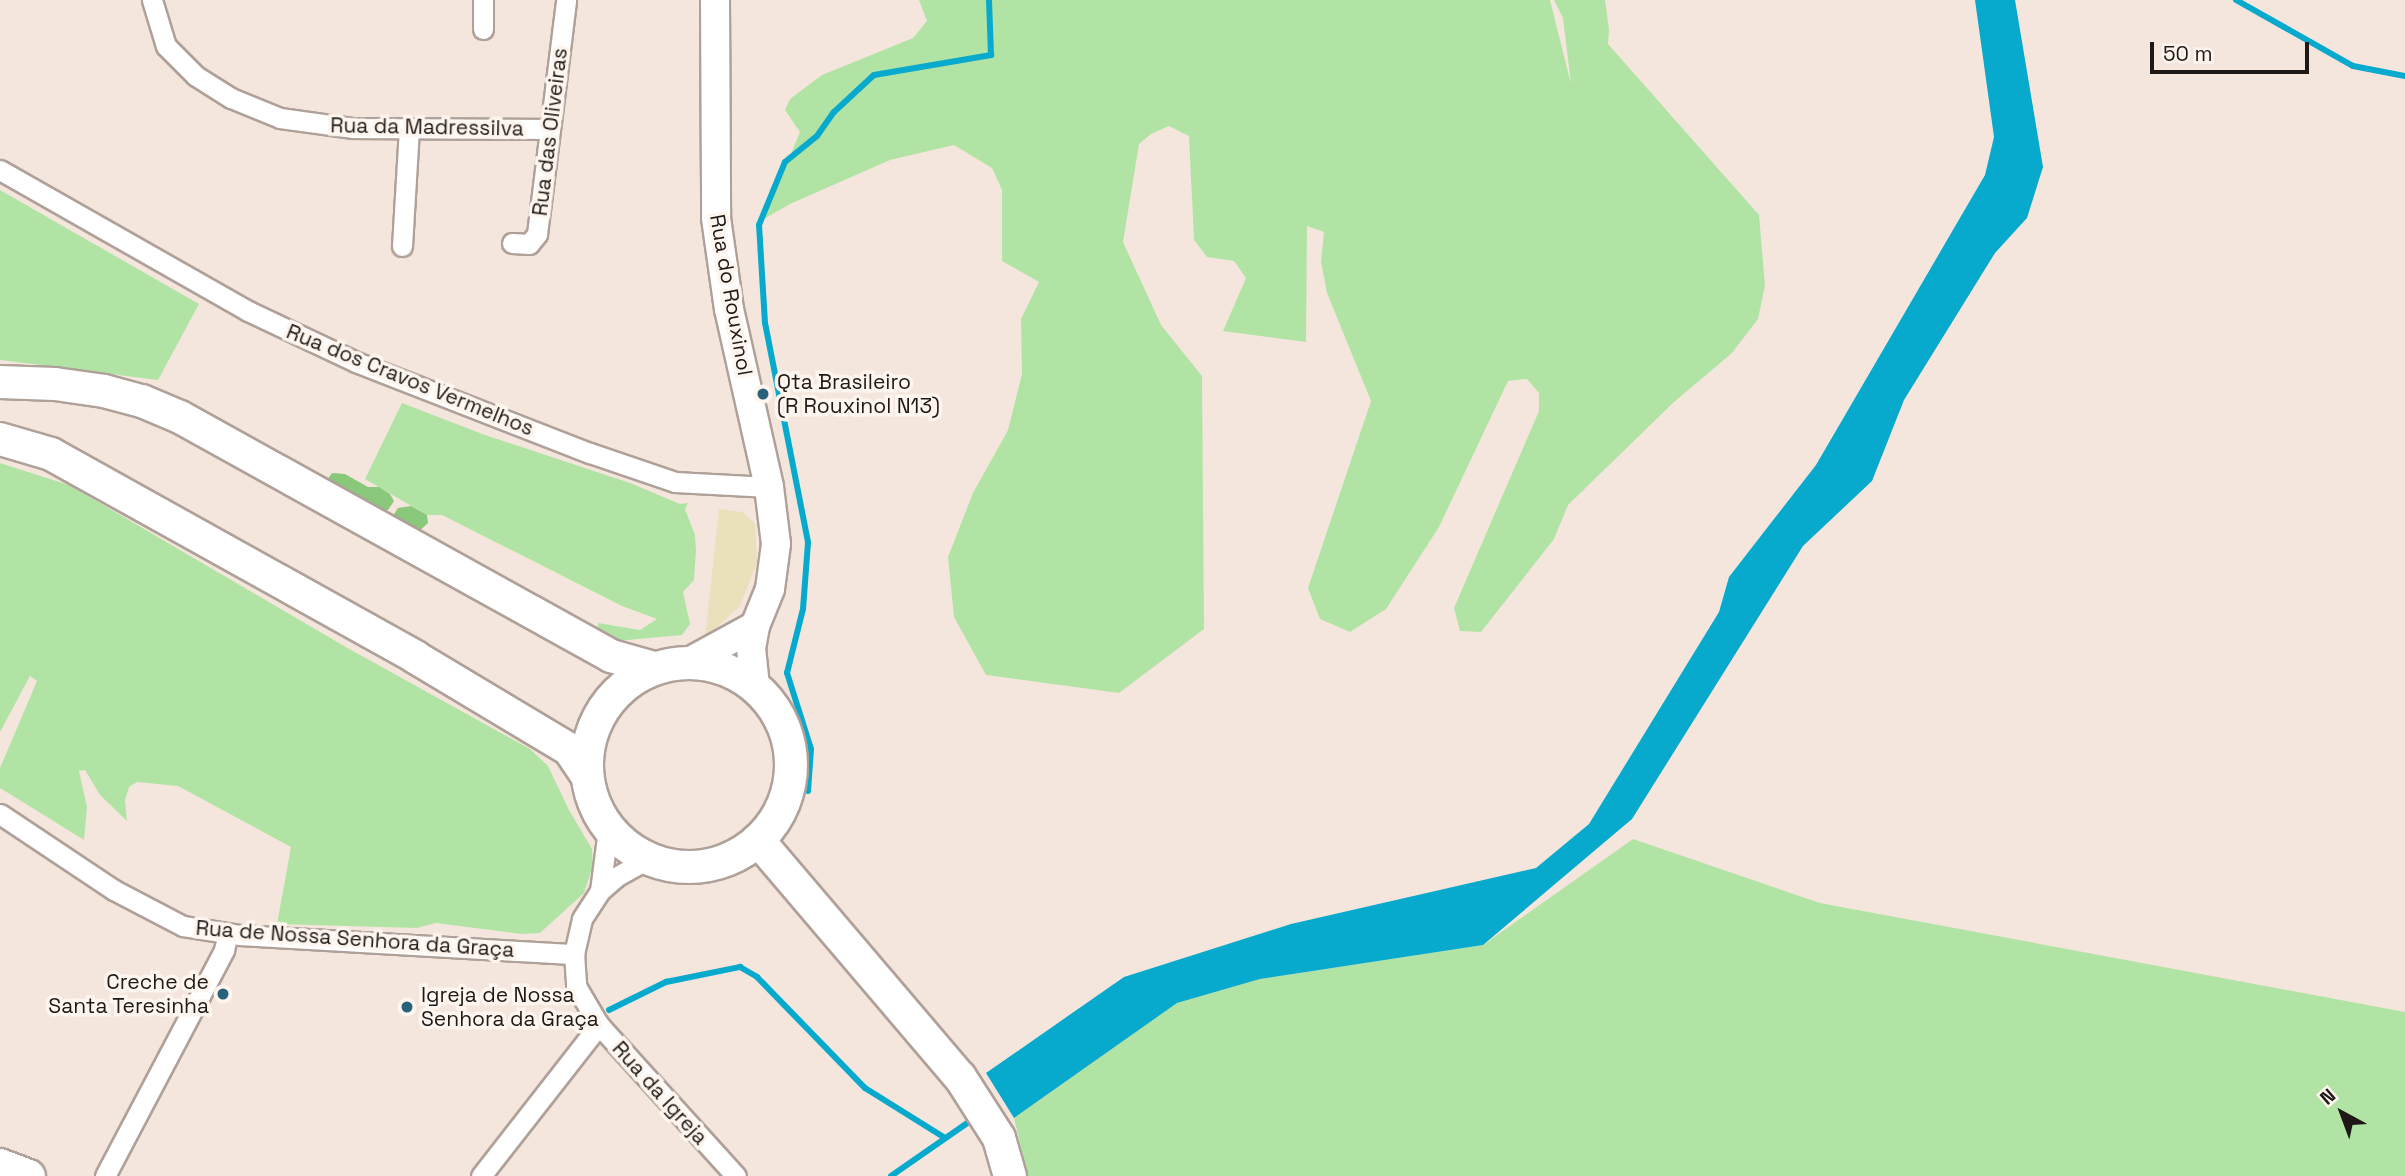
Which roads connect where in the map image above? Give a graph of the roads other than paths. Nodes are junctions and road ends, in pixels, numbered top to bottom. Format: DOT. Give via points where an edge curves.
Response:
graph roads {
  1 [pos="152,0"];
  2 [pos="483,0"];
  3 [pos="566,0"];
  4 [pos="715,0"];
  5 [pos="483,29"];
  6 [pos="409,128"];
  7 [pos="550,128"];
  8 [pos="0,170"];
  9 [pos="512,243"];
  10 [pos="402,246"];
  11 [pos="0,382"];
  12 [pos="0,439"];
  13 [pos="769,487"];
  14 [pos="755,626"];
  15 [pos="689,662"];
  16 [pos="654,668"];
  17 [pos="755,685"];
  18 [pos="586,774"];
  19 [pos="0,814"];
  20 [pos="608,829"];
  21 [pos="758,840"];
  22 [pos="648,859"];
  23 [pos="600,891"];
  24 [pos="228,933"];
  25 [pos="574,954"];
  26 [pos="599,1025"];
  27 [pos="0,1165"];
  28 [pos="29,1176"];
  29 [pos="105,1176"];
  30 [pos="481,1176"];
  31 [pos="736,1176"];
  32 [pos="1010,1176"];
  1 -- 6 [label="street, Rua da Madressilva" via="166,46 196,76 231,98 280,118 352,128"];
  2 -- 5 [label="street"];
  3 -- 7 [label="street, Rua das Oliveiras"];
  4 -- 13 [label="main road, Rua do Rouxinol" via="716,218 730,309"];
  6 -- 7 [label="street, Rua da Madressilva"];
  6 -- 10 [label="street"];
  7 -- 9 [label="street, Rua das Oliveiras" via="537,234 529,244"];
  8 -- 13 [label="street, Rua dos Cravos Vermelhos" via="248,311 356,362 676,482"];
  11 -- 16 [label="main road" via="104,391 167,411 611,656"];
  12 -- 18 [label="main road" via="51,454 474,693 569,750"];
  13 -- 14 [label="main road, Rua do Rouxinol" via="776,544 770,589"];
  14 -- 15 [label="main road"];
  14 -- 17 [label="main road, Rua do Rouxinol" via="751,648"];
  15 -- 16 [label="main road"];
  15 -- 17 [label="main road" via="724,667"];
  16 -- 18 [label="main road" via="625,684 602,709 589,740"];
  17 -- 21 [label="main road" via="778,712 790,745 791,779 780,813"];
  18 -- 20 [label="main road" via="593,803"];
  19 -- 24 [label="street, Rua de Nossa Senhora da Graça" via="114,890 183,926"];
  20 -- 22 [label="main road"];
  20 -- 23 [label="street, Rua da Igreja"];
  21 -- 22 [label="main road" via="734,857 706,866 676,867"];
  21 -- 32 [label="main road" via="960,1077 998,1136"];
  22 -- 23 [label="street, Rua da Igreja" via="628,867"];
  23 -- 25 [label="street, Rua da Igreja" via="582,919"];
  24 -- 25 [label="street, Rua de Nossa Senhora da Graça"];
  24 -- 29 [label="street" via="224,950"];
  25 -- 26 [label="street, Rua da Igreja" via="578,993"];
  26 -- 30 [label="street"];
  26 -- 31 [label="street, Rua da Igreja"];
  27 -- 28 [label="main road"];
}
